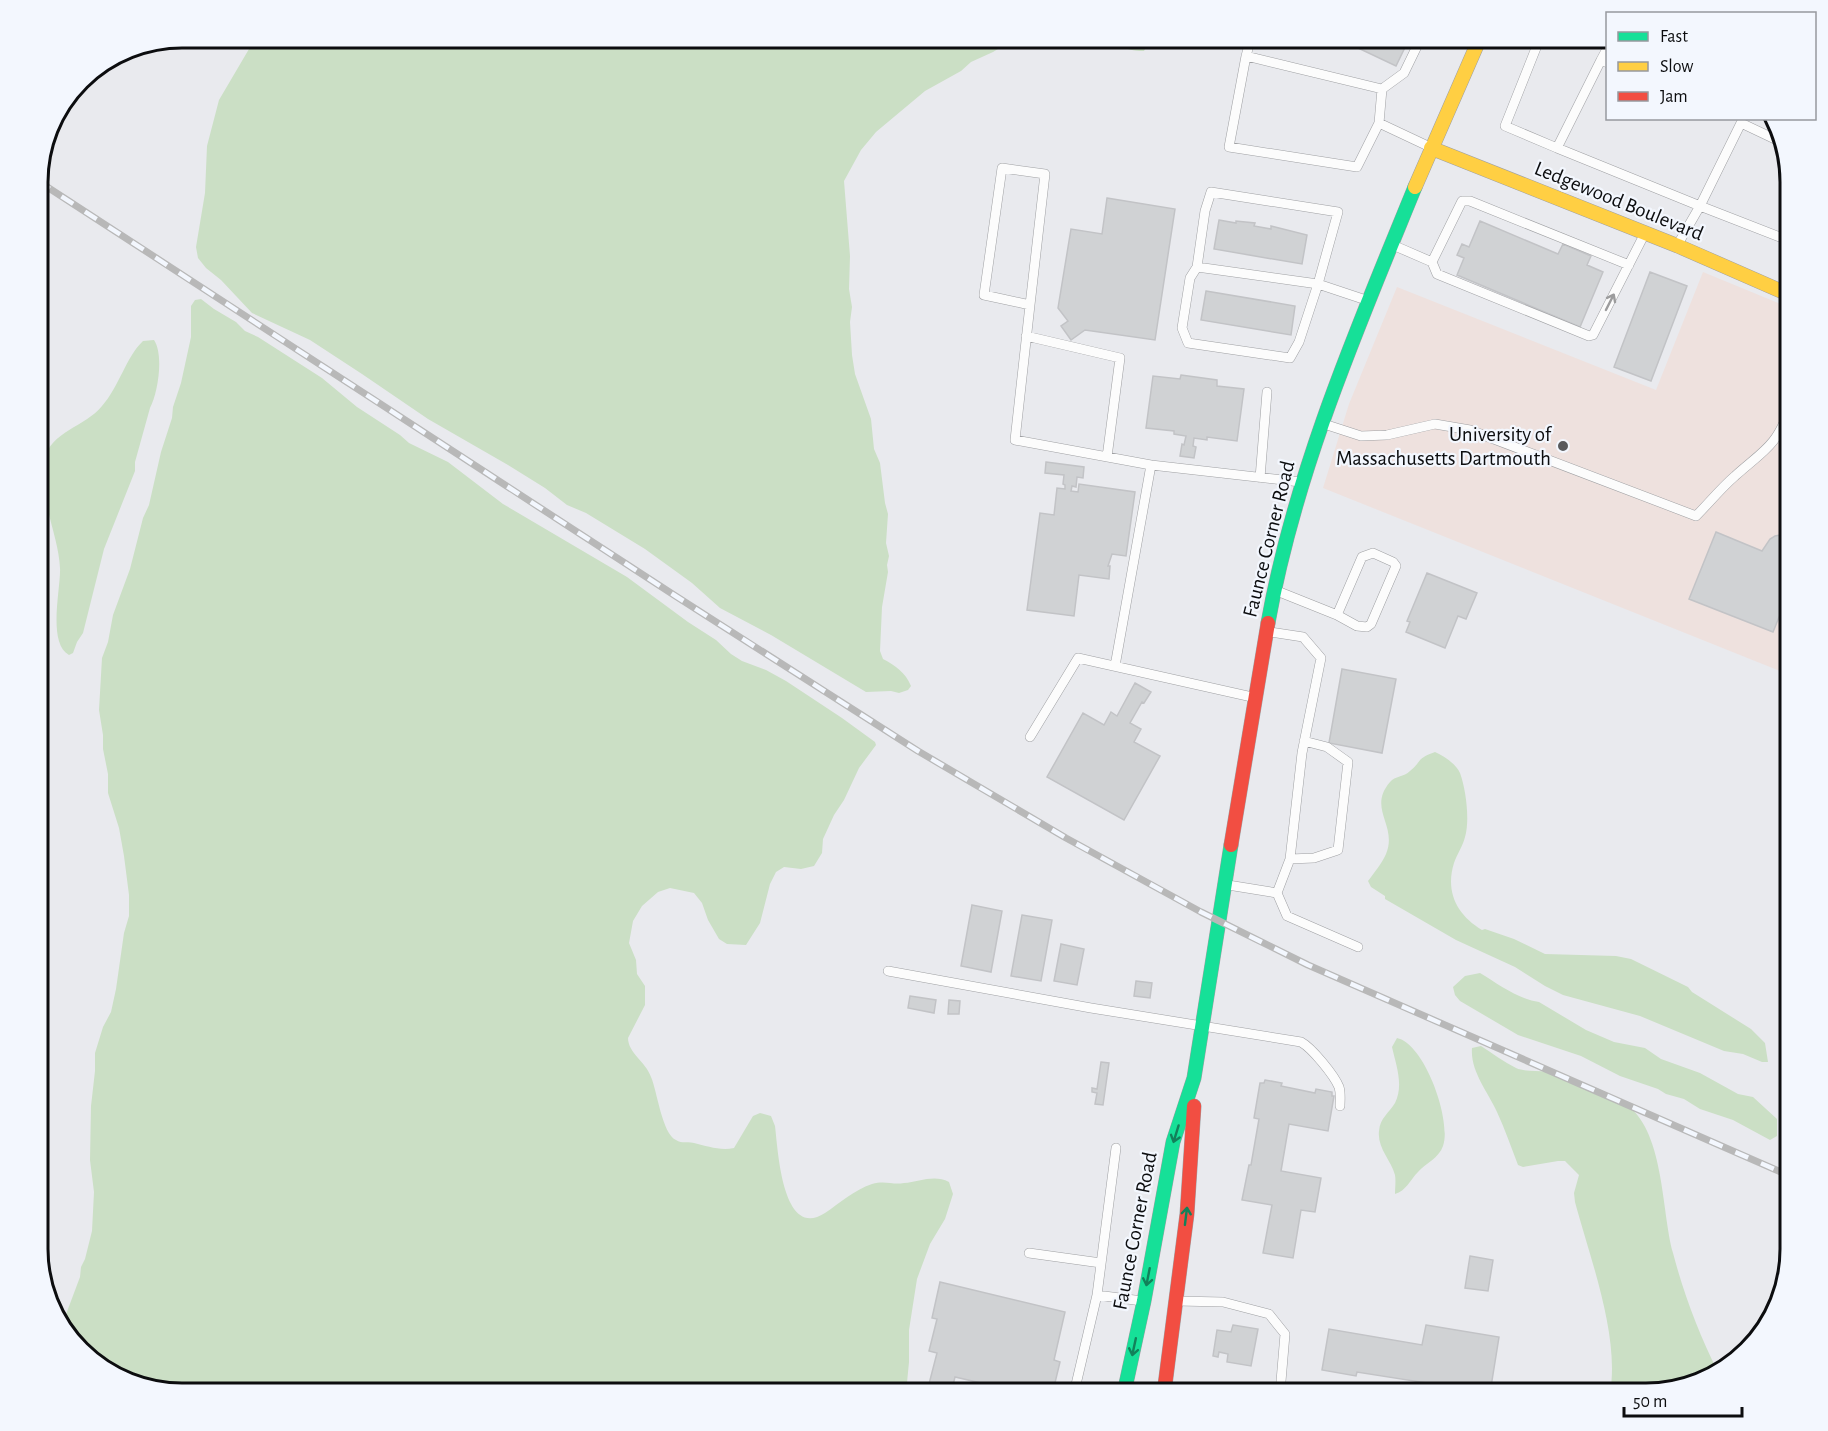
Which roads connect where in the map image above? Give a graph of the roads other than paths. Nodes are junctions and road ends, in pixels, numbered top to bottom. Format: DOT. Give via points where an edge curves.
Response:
graph roads {
  1 [pos="1248,48"];
  2 [pos="1416,48"];
  3 [pos="1476,48"];
  4 [pos="1536,48"];
  5 [pos="1246,56"];
  6 [pos="1604,62"];
  7 [pos="1382,89"];
  8 [pos="1738,120"];
  9 [pos="1379,123"];
  10 [pos="1772,138"];
  11 [pos="1431,148"];
  12 [pos="1557,148"];
  13 [pos="1700,206"];
  14 [pos="1646,233"];
  15 [pos="1780,237"];
  16 [pos="1393,245"];
  17 [pos="1678,246"];
  18 [pos="1432,262"];
  19 [pos="1629,265"];
  20 [pos="1197,267"];
  21 [pos="1318,284"];
  22 [pos="1780,290"];
  23 [pos="1368,301"];
  24 [pos="1030,305"];
  25 [pos="1026,336"];
  26 [pos="1267,392"];
  27 [pos="1322,423"];
  28 [pos="1780,432"];
  29 [pos="1107,457"];
  30 [pos="1151,465"];
  31 [pos="1260,478"];
  32 [pos="1303,482"];
  33 [pos="1274,590"];
  34 [pos="1337,615"];
  35 [pos="1267,631"];
  36 [pos="1115,666"];
  37 [pos="1255,697"];
  38 [pos="1030,737"];
  39 [pos="1304,741"];
  40 [pos="1290,859"];
  41 [pos="1225,884"];
  42 [pos="1277,893"];
  43 [pos="1358,947"];
  44 [pos="888,971"];
  45 [pos="1202,1027"];
  46 [pos="1194,1078"];
  47 [pos="1340,1106"];
  48 [pos="1116,1148"];
  49 [pos="1029,1253"];
  50 [pos="1101,1263"];
  51 [pos="1096,1295"];
  52 [pos="1160,1301"];
  53 [pos="1076,1383"];
  54 [pos="1128,1383"];
  55 [pos="1164,1383"];
  56 [pos="1281,1383"];
  1 -- 5 [label="lane"];
  2 -- 7 [label="lane" via="1404,73"];
  3 -- 11 [label="main road, Faunce Corner Road"];
  4 -- 12 [label="lane" via="1505,126"];
  5 -- 7 [label="lane"];
  5 -- 9 [label="lane" via="1229,147 1357,167"];
  6 -- 12 [label="lane"];
  7 -- 9 [label="lane"];
  8 -- 10 [label="lane"];
  8 -- 13 [label="lane"];
  9 -- 11 [label="lane"];
  11 -- 14 [label="main road, Ledgewood Boulevard"];
  11 -- 16 [label="main road, Faunce Corner Road"];
  12 -- 13 [label="lane"];
  13 -- 15 [label="lane"];
  13 -- 17 [label="lane"];
  14 -- 17 [label="main road, Ledgewood Boulevard"];
  14 -- 19 [label="lane"];
  16 -- 18 [label="lane"];
  16 -- 23 [label="main road, Faunce Corner Road"];
  17 -- 22 [label="main road, Ledgewood Boulevard"];
  18 -- 19 [label="lane" via="1462,201 1470,201"];
  18 -- 19 [label="lane, one-way" via="1437,274 1589,336"];
  20 -- 21 [label="lane"];
  20 -- 21 [label="lane" via="1190,279 1182,328 1188,343 1290,358"];
  20 -- 21 [label="lane" via="1211,192 1338,212"];
  21 -- 23 [label="lane"];
  23 -- 27 [label="main road, Faunce Corner Road"];
  24 -- 24 [label="lane" via="984,295 1002,168 1045,174"];
  24 -- 25 [label="lane"];
  25 -- 29 [label="lane" via="1120,358"];
  25 -- 29 [label="lane" via="1015,440"];
  26 -- 31 [label="lane"];
  27 -- 28 [label="lane" via="1367,436 1435,424 1470,430 1696,516"];
  27 -- 32 [label="main road, Faunce Corner Road"];
  29 -- 30 [label="lane"];
  30 -- 31 [label="lane"];
  30 -- 36 [label="lane"];
  31 -- 32 [label="lane"];
  32 -- 33 [label="main road, Faunce Corner Road"];
  33 -- 34 [label="lane"];
  33 -- 35 [label="main road, Faunce Corner Road"];
  34 -- 34 [label="lane" via="1356,626 1371,624 1396,566 1394,562 1373,553 1362,557"];
  35 -- 37 [label="main road, Faunce Corner Road"];
  35 -- 39 [label="lane" via="1303,637 1320,658"];
  36 -- 37 [label="lane"];
  36 -- 38 [label="lane" via="1078,658"];
  37 -- 41 [label="main road, Faunce Corner Road"];
  39 -- 40 [label="lane"];
  39 -- 40 [label="lane" via="1328,747 1348,762 1338,850 1314,858"];
  40 -- 42 [label="lane"];
  41 -- 42 [label="lane"];
  41 -- 45 [label="main road, Faunce Corner Road"];
  42 -- 43 [label="lane" via="1287,916"];
  44 -- 45 [label="lane"];
  45 -- 46 [label="main road, Faunce Corner Road"];
  45 -- 47 [label="lane" via="1305,1045 1335,1080"];
  52 -- 46 [label="main road, Faunce Corner Road, one-way" via="1193,1145"];
  46 -- 52 [label="main road, Faunce Corner Road, one-way" via="1173,1142"];
  48 -- 50 [label="lane"];
  49 -- 50 [label="lane"];
  50 -- 51 [label="lane"];
  51 -- 52 [label="lane"];
  51 -- 53 [label="lane"];
  52 -- 54 [label="main road, Faunce Corner Road, one-way"];
  52 -- 55 [label="main road, Faunce Corner Road"];
  52 -- 56 [label="lane" via="1223,1302 1269,1314 1286,1334"];
}
